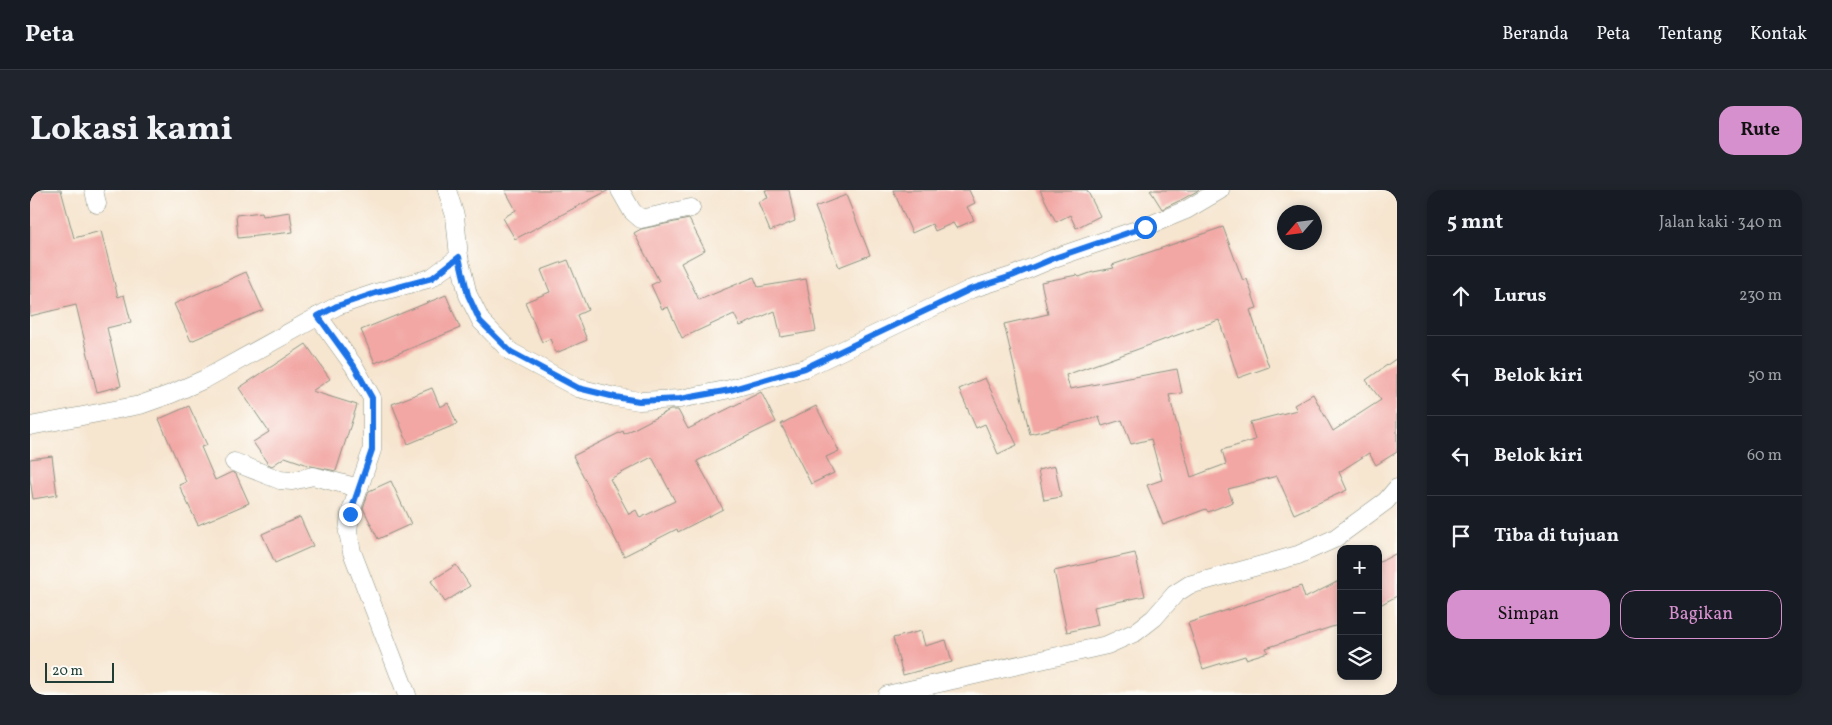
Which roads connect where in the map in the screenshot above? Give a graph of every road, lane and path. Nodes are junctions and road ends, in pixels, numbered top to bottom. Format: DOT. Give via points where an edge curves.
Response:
graph roads {
  1 [pos="447,190"];
  2 [pos="620,190"];
  3 [pos="1220,190"];
  4 [pos="691,208"];
  5 [pos="459,257"];
  6 [pos="318,316"];
  7 [pos="30,426"];
  8 [pos="234,462"];
  9 [pos="359,488"];
  10 [pos="1397,488"];
  11 [pos="407,695"];
  12 [pos="887,695"];
  1 -- 5 [label="street" via="455,216"];
  2 -- 4 [label="street" via="632,211 641,219"];
  3 -- 5 [label="street" via="1186,210 1145,227 971,289 805,368 730,390 680,399 639,401 578,388 511,352 480,321 468,295"];
  5 -- 6 [label="street" via="432,278 376,293"];
  6 -- 7 [label="street" via="171,394 140,405"];
  6 -- 9 [label="street" via="354,366 372,398 372,450"];
  8 -- 9 [label="street" via="280,480 313,476"];
  9 -- 11 [label="street" via="348,532 352,552"];
  10 -- 12 [label="street" via="1386,501 1334,539 1298,556 1189,585 1175,594 1154,618 1136,632 1107,645"];
}
